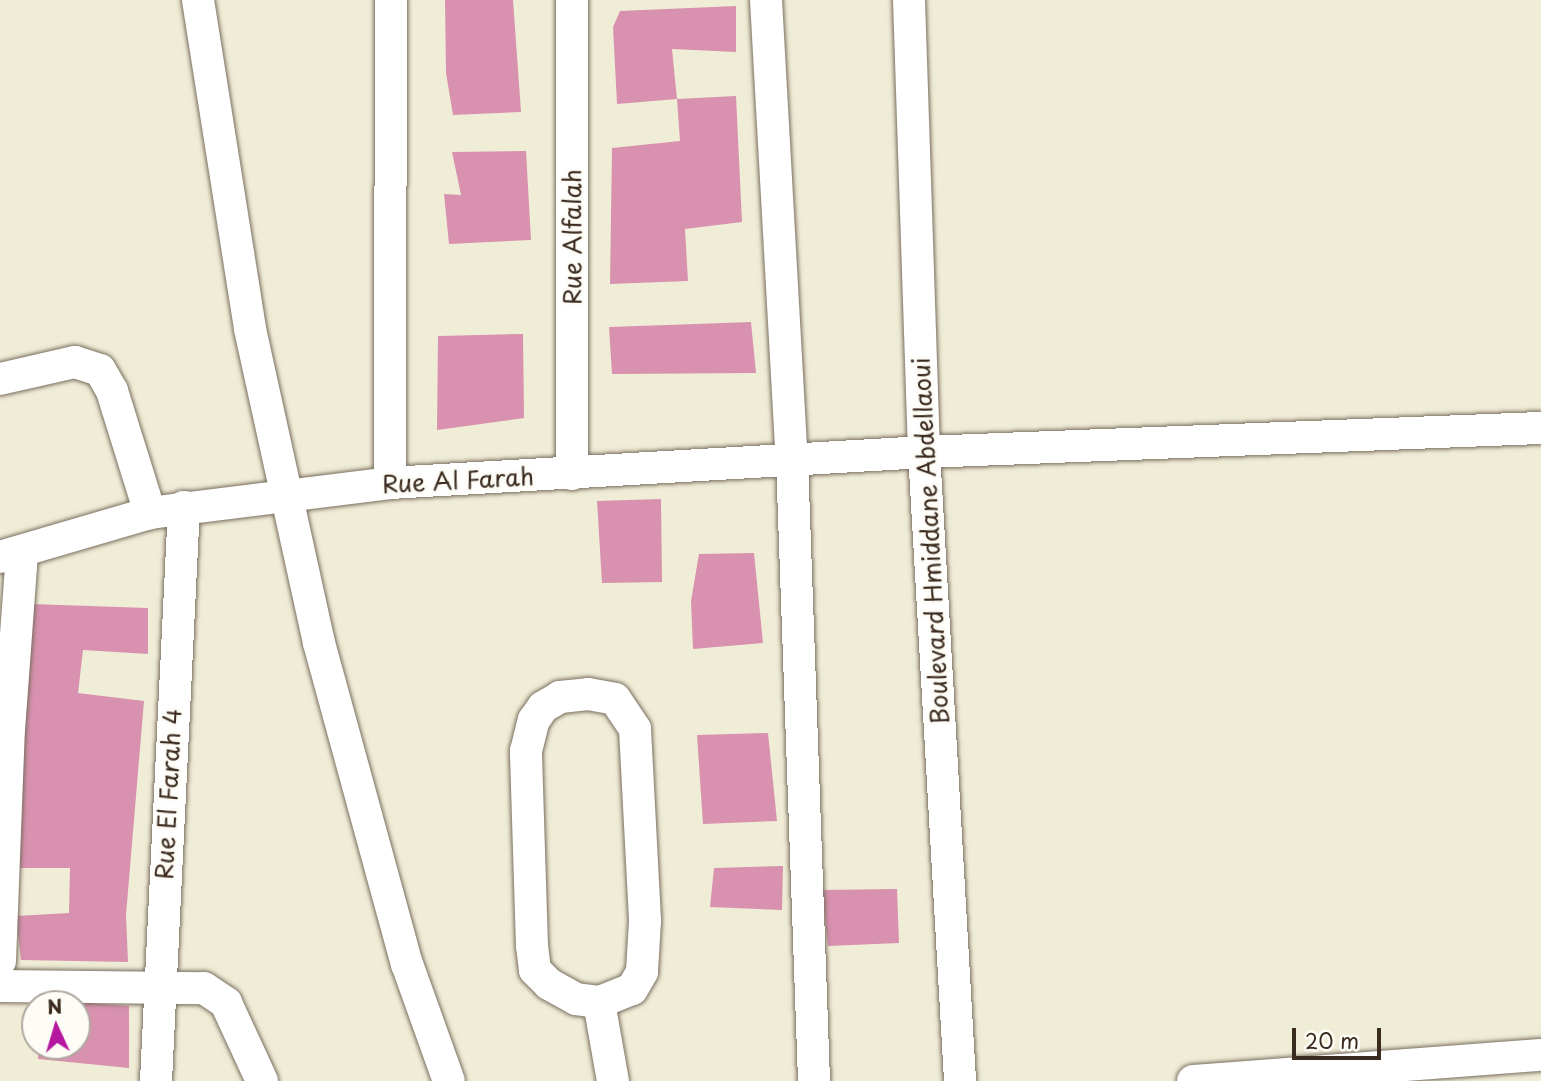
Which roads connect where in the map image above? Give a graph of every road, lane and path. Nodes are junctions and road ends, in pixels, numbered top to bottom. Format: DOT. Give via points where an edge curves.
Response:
graph roads {
  1 [pos="198,0"];
  2 [pos="391,0"];
  3 [pos="572,0"];
  4 [pos="766,0"];
  5 [pos="909,0"];
  6 [pos="0,379"];
  7 [pos="1541,428"];
  8 [pos="924,452"];
  9 [pos="792,460"];
  10 [pos="572,474"];
  11 [pos="390,483"];
  12 [pos="284,494"];
  13 [pos="184,507"];
  14 [pos="150,513"];
  15 [pos="11,554"];
  16 [pos="4,731"];
  17 [pos="0,961"];
  18 [pos="158,985"];
  19 [pos="0,986"];
  20 [pos="599,1002"];
  21 [pos="1541,1055"];
  22 [pos="156,1081"];
  23 [pos="262,1081"];
  24 [pos="449,1081"];
  25 [pos="613,1081"];
  26 [pos="814,1081"];
  27 [pos="960,1081"];
  28 [pos="1193,1081"];
  1 -- 12 [label="street" via="250,329"];
  2 -- 11 [label="street"];
  3 -- 10 [label="street, Rue Alfalah"];
  4 -- 9 [label="street"];
  5 -- 8 [label="street, Boulevard Hmiddane Abdellaoui"];
  6 -- 14 [label="street" via="75,362 100,370 112,391"];
  7 -- 8 [label="street, Rue Al Farah"];
  8 -- 9 [label="street, Rue Al Farah"];
  8 -- 27 [label="street, Boulevard Hmiddane Abdellaoui"];
  9 -- 10 [label="street, Rue Al Farah"];
  9 -- 26 [label="street"];
  10 -- 11 [label="street, Rue Al Farah"];
  11 -- 12 [label="street, Rue Al Farah"];
  12 -- 13 [label="street, Rue Al Farah"];
  12 -- 24 [label="street" via="374,847 407,964"];
  13 -- 14 [label="street, Rue Al Farah"];
  13 -- 18 [label="street, Rue El Farah 4"];
  14 -- 15 [label="street, Rue Al Farah"];
  15 -- 16 [label="street"];
  16 -- 17 [label="street"];
  18 -- 19 [label="street"];
  18 -- 22 [label="street, Rue El Farah 4"];
  18 -- 23 [label="street" via="204,988 218,995"];
  20 -- 20 [label="street" via="632,989 642,972 645,920 635,729 615,699 588,694 560,697 543,707 534,720 526,751 532,946 535,971 549,984 576,999"];
  20 -- 25 [label="street"];
  21 -- 28 [label="street"];
}
